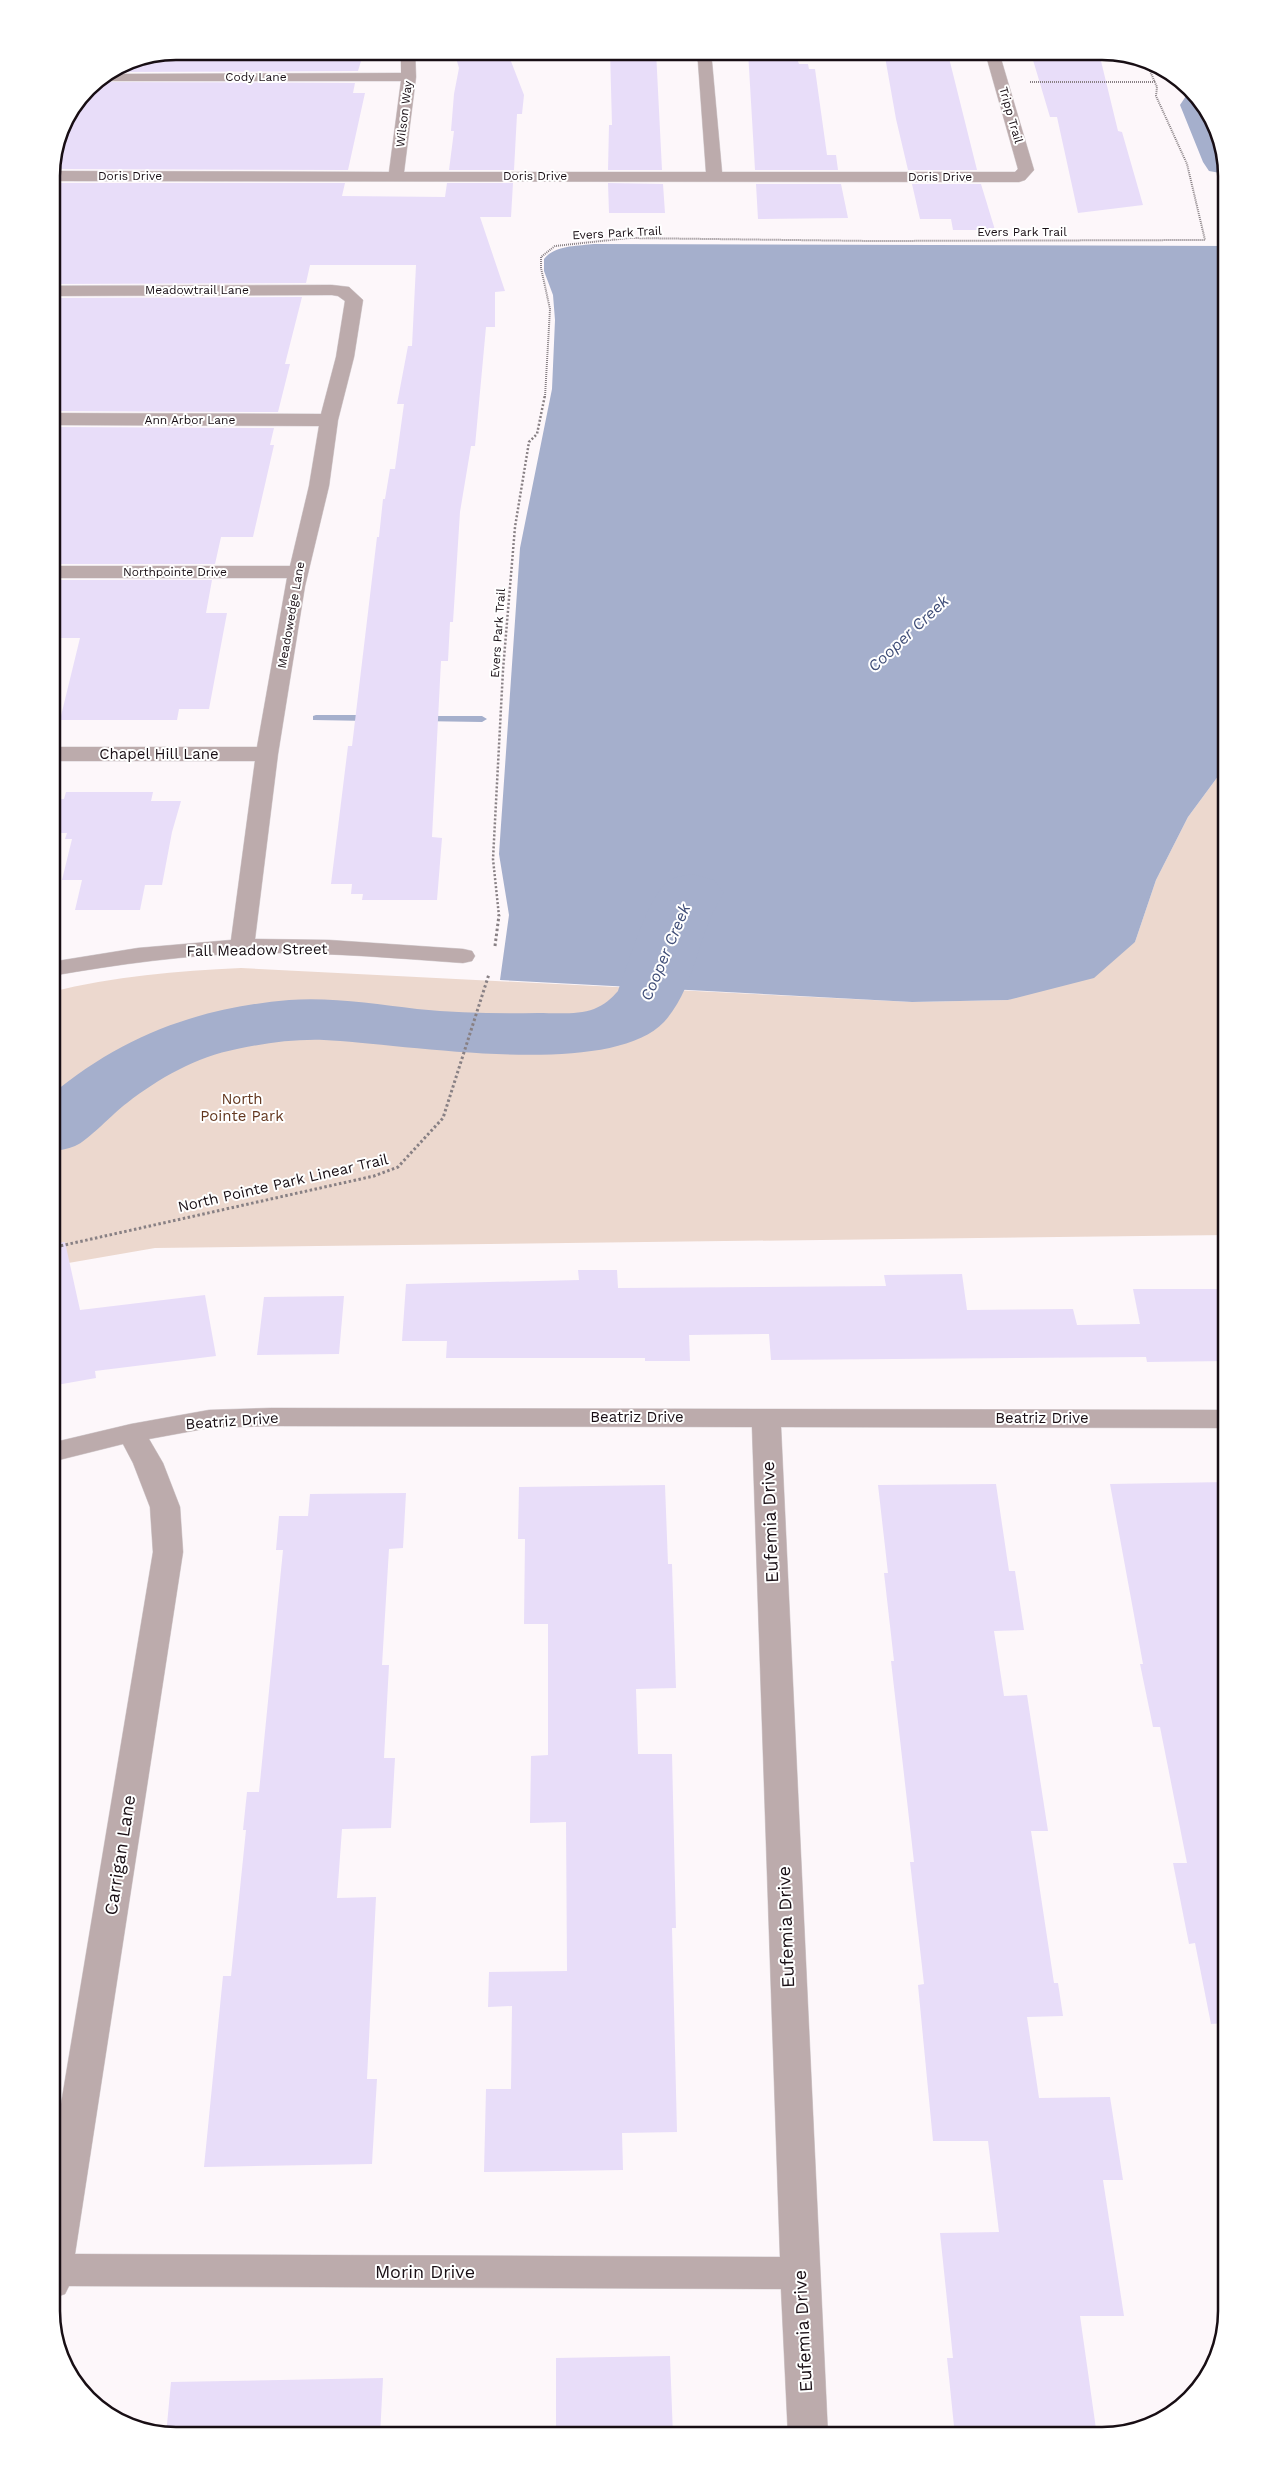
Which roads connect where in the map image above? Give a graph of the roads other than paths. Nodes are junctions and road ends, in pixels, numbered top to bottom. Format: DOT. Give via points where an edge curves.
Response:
graph roads {
  1 [pos="408,60"];
  2 [pos="704,60"];
  3 [pos="995,60"];
  4 [pos="409,77"];
  5 [pos="115,78"];
  6 [pos="60,176"];
  7 [pos="396,176"];
  8 [pos="714,176"];
  9 [pos="1019,177"];
  10 [pos="60,291"];
  11 [pos="343,291"];
  12 [pos="60,419"];
  13 [pos="329,420"];
  14 [pos="60,572"];
  15 [pos="298,572"];
  16 [pos="60,754"];
  17 [pos="267,754"];
  18 [pos="242,947"];
  19 [pos="463,956"];
  20 [pos="60,968"];
  21 [pos="766,1418"];
  22 [pos="1218,1419"];
  23 [pos="132,1433"];
  24 [pos="60,1451"];
  25 [pos="60,2224"];
  26 [pos="800,2273"];
  27 [pos="60,2274"];
  28 [pos="808,2427"];
  1 -- 4 [label="street, Wilson Way"];
  2 -- 8 [label="street"];
  3 -- 9 [label="street, Tripp Trail" via="1026,170"];
  4 -- 5 [label="street, Cody Lane"];
  4 -- 7 [label="street, Wilson Way"];
  6 -- 7 [label="street, Doris Drive"];
  7 -- 8 [label="street, Doris Drive"];
  8 -- 9 [label="street, Doris Drive"];
  10 -- 11 [label="street, Meadowtrail Lane"];
  11 -- 13 [label="street, Meadowedge Lane" via="354,300 352,319"];
  12 -- 13 [label="street, Ann Arbor Lane"];
  13 -- 15 [label="street, Meadowedge Lane" via="319,486"];
  14 -- 15 [label="street, Northpointe Drive"];
  15 -- 17 [label="street, Meadowedge Lane"];
  16 -- 17 [label="street, Chapel Hill Lane"];
  17 -- 18 [label="street, Meadowedge Lane"];
  18 -- 19 [label="street, Fall Meadow Street" via="361,949"];
  18 -- 20 [label="street, Fall Meadow Street" via="165,952"];
  21 -- 22 [label="street, Beatriz Drive"];
  21 -- 23 [label="street, Beatriz Drive" via="271,1417 209,1419"];
  21 -- 26 [label="street, Eufemia Drive"];
  23 -- 24 [label="street, Beatriz Drive"];
  23 -- 25 [label="street, Carrigan Lane" via="165,1507 168,1552"];
  26 -- 27 [label="street, Morin Drive"];
  26 -- 28 [label="street, Eufemia Drive"];
}
